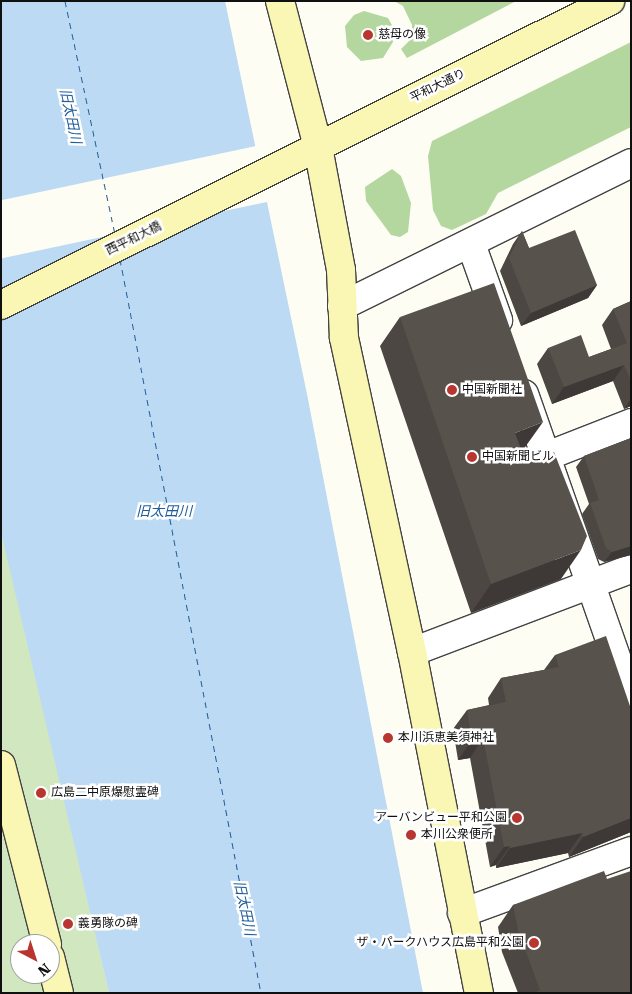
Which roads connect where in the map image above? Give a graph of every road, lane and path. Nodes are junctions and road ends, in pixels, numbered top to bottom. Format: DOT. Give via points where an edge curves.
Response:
graph roads {
  1 [pos="280,1"];
  2 [pos="610,1"];
  3 [pos="318,146"];
  4 [pos="631,163"];
  5 [pos="267,173"];
  6 [pos="471,244"];
  7 [pos="1,305"];
  8 [pos="342,306"];
  9 [pos="507,346"];
  10 [pos="517,373"];
  11 [pos="631,423"];
  12 [pos="547,456"];
  13 [pos="631,569"];
  14 [pos="592,584"];
  15 [pos="412,652"];
  16 [pos="631,700"];
  17 [pos="1,766"];
  18 [pos="631,851"];
  19 [pos="462,913"];
  20 [pos="44,934"];
  21 [pos="479,993"];
  1 -- 3 [label="street"];
  2 -- 3 [label="street, 平和大通り"];
  3 -- 5 [label="street, 平和大通り"];
  3 -- 8 [label="street" via="342,270"];
  4 -- 6 [label="street"];
  5 -- 7 [label="street, 西平和大橋"];
  6 -- 8 [label="street"];
  6 -- 9 [label="street"];
  8 -- 15 [label="street" via="344,338"];
  10 -- 12 [label="street"];
  11 -- 12 [label="street"];
  12 -- 14 [label="street"];
  13 -- 14 [label="street"];
  14 -- 15 [label="street"];
  14 -- 16 [label="street"];
  15 -- 19 [label="street"];
  17 -- 20 [label="street"];
  18 -- 19 [label="street"];
  19 -- 21 [label="street"];
}
